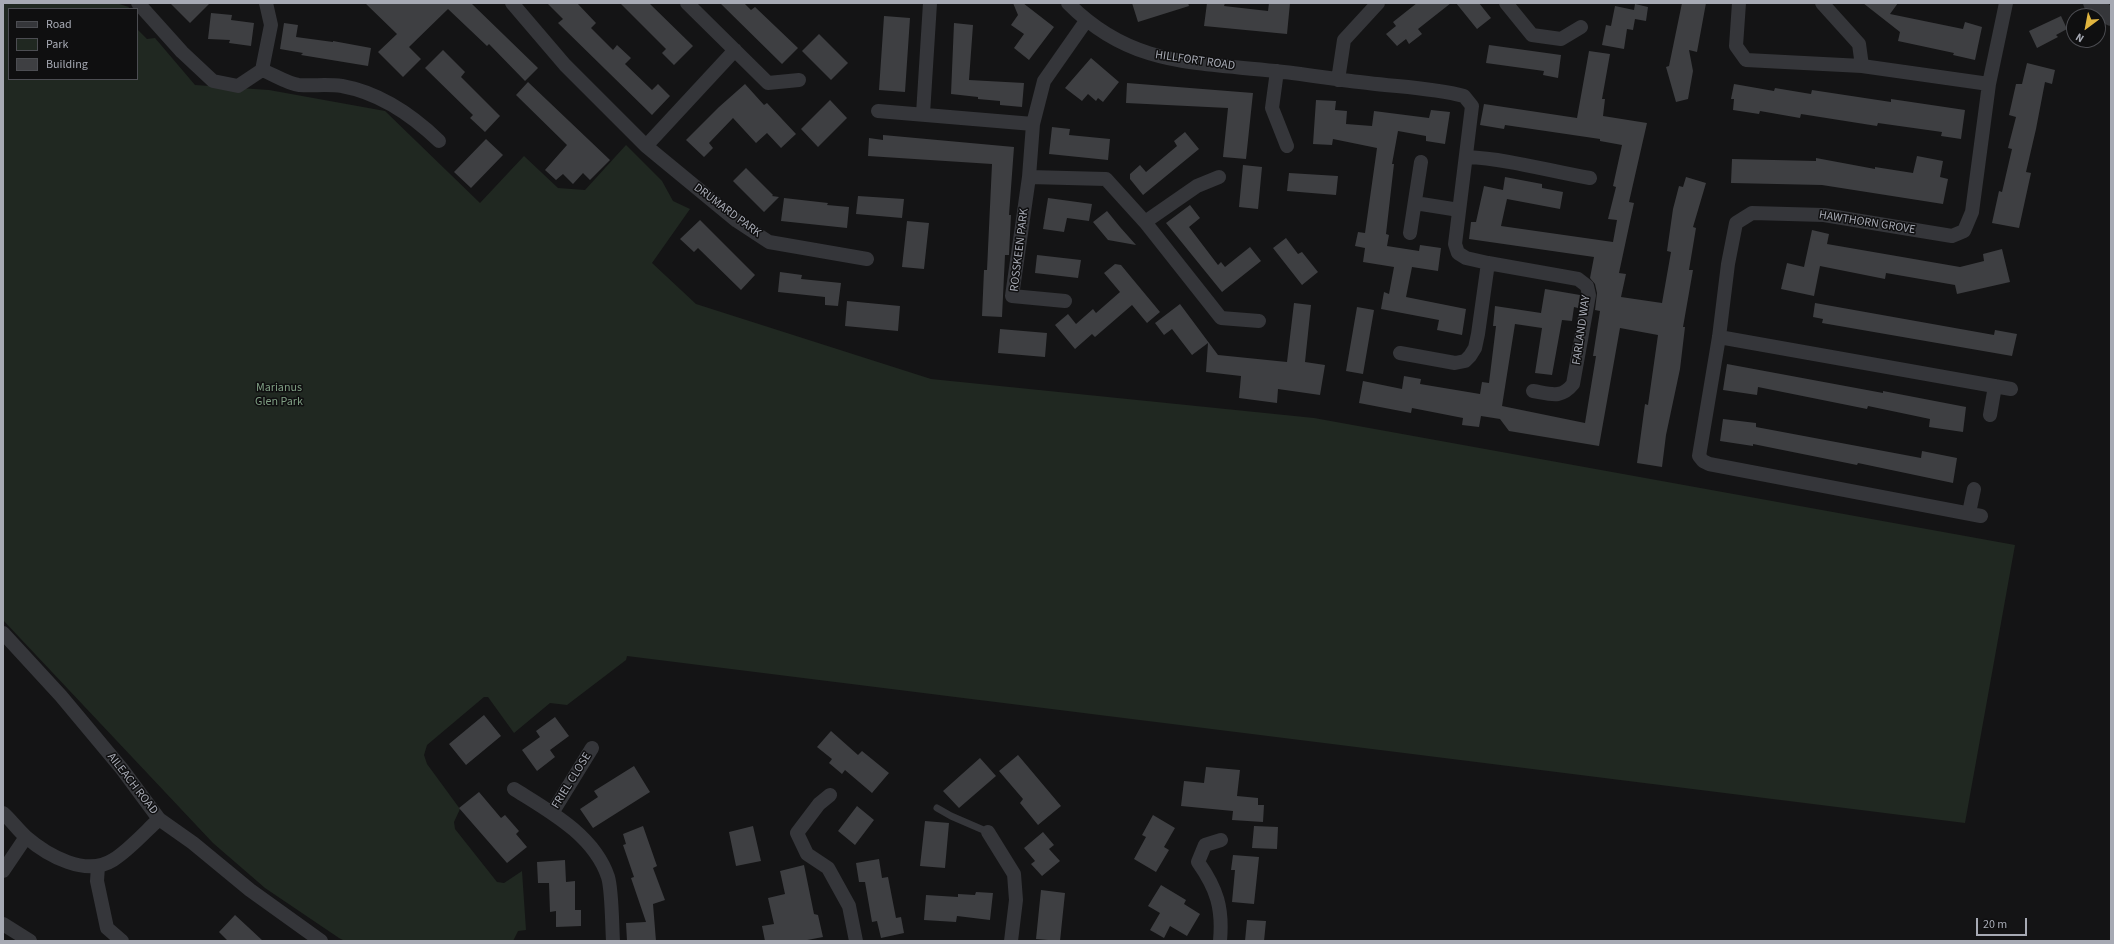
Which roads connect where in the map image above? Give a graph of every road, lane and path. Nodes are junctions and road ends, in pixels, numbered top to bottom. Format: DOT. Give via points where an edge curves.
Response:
graph roads {
  1 [pos="138,3"];
  2 [pos="266,3"];
  3 [pos="512,3"];
  4 [pos="687,3"];
  5 [pos="930,3"];
  6 [pos="1068,3"];
  7 [pos="1378,3"];
  8 [pos="1506,3"];
  9 [pos="1739,3"];
  10 [pos="1822,3"];
  11 [pos="2006,3"];
  12 [pos="2092,3"];
  13 [pos="2111,17"];
  14 [pos="1086,21"];
  15 [pos="1581,27"];
  16 [pos="735,50"];
  17 [pos="1862,66"];
  18 [pos="262,70"];
  19 [pos="1277,71"];
  20 [pos="799,80"];
  21 [pos="1338,80"];
  22 [pos="1989,84"];
  23 [pos="878,111"];
  24 [pos="923,114"];
  25 [pos="1033,124"];
  26 [pos="439,142"];
  27 [pos="646,146"];
  28 [pos="1287,146"];
  29 [pos="1467,157"];
  30 [pos="1421,162"];
  31 [pos="1029,177"];
  32 [pos="1219,178"];
  33 [pos="1590,178"];
  34 [pos="1415,203"];
  35 [pos="1459,210"];
  36 [pos="1145,222"];
  37 [pos="1410,233"];
  38 [pos="867,259"];
  39 [pos="1488,263"];
  40 [pos="1065,301"];
  41 [pos="1259,321"];
  42 [pos="1719,337"];
  43 [pos="1400,353"];
  44 [pos="1995,386"];
  45 [pos="2011,389"];
  46 [pos="1533,391"];
  47 [pos="1990,416"];
  48 [pos="1974,489"];
  49 [pos="3,633"];
  50 [pos="592,748"];
  51 [pos="514,789"];
  52 [pos="830,795"];
  53 [pos="937,808"];
  54 [pos="3,812"];
  55 [pos="552,813"];
  56 [pos="159,819"];
  57 [pos="988,832"];
  58 [pos="26,837"];
  59 [pos="1221,840"];
  60 [pos="98,866"];
  61 [pos="3,871"];
  62 [pos="3,924"];
  63 [pos="30,941"];
  64 [pos="122,941"];
  65 [pos="322,941"];
  66 [pos="613,941"];
  67 [pos="856,941"];
  68 [pos="1011,941"];
  69 [pos="1220,941"];
  1 -- 18 [label="street" via="182,52 213,81 238,86"];
  2 -- 18 [label="street" via="271,25"];
  3 -- 27 [label="street, DRUMARD PARK" via="565,65"];
  4 -- 16 [label="street"];
  5 -- 24 [label="street"];
  6 -- 14 [label="street, HILLFORT ROAD"];
  7 -- 21 [label="street" via="1344,40"];
  8 -- 15 [label="street" via="1532,36 1561,39"];
  9 -- 17 [label="street" via="1736,46 1746,60"];
  10 -- 17 [label="street" via="1859,44"];
  11 -- 22 [label="street, HAWTHORN GROVE"];
  12 -- 13 [label="street"];
  14 -- 19 [label="street, HILLFORT ROAD" via="1115,40 1148,54 1184,62"];
  14 -- 25 [label="street, ROSSKEEN PARK" via="1044,81"];
  16 -- 20 [label="street" via="768,84"];
  16 -- 27 [label="street"];
  17 -- 22 [label="street"];
  18 -- 26 [label="street" via="298,85 343,86 383,99 416,120"];
  19 -- 21 [label="street, HILLFORT ROAD"];
  19 -- 28 [label="street" via="1272,108"];
  21 -- 29 [label="street, FARLAND WAY" via="1464,96 1472,106"];
  22 -- 42 [label="street, HAWTHORN GROVE" via="1972,212 1964,231 1952,236 1824,215 1752,214 1736,223"];
  23 -- 24 [label="street"];
  24 -- 25 [label="street"];
  25 -- 31 [label="street, ROSSKEEN PARK"];
  27 -- 38 [label="street, DRUMARD PARK" via="737,222 769,242"];
  29 -- 33 [label="street" via="1517,162"];
  29 -- 35 [label="street, FARLAND WAY"];
  30 -- 34 [label="street"];
  31 -- 36 [label="street" via="1106,179"];
  31 -- 40 [label="street, ROSSKEEN PARK" via="1012,296"];
  32 -- 36 [label="street" via="1197,186"];
  34 -- 35 [label="street"];
  34 -- 37 [label="street"];
  35 -- 39 [label="street, FARLAND WAY" via="1455,244 1458,253 1466,258"];
  36 -- 41 [label="street" via="1221,318"];
  39 -- 43 [label="street" via="1478,334 1470,356 1465,361 1455,363"];
  39 -- 46 [label="street, FARLAND WAY" via="1578,279 1587,286 1589,295 1573,384 1559,395"];
  42 -- 44 [label="street"];
  42 -- 48 [label="street, HAWTHORN GROVE" via="1699,456 1703,462 1975,515"];
  44 -- 45 [label="street"];
  44 -- 47 [label="street"];
  49 -- 56 [label="street, AILEACH ROAD" via="61,696 122,769"];
  50 -- 55 [label="street, FRIEL CLOSE"];
  51 -- 55 [label="street, FRIEL CLOSE"];
  52 -- 67 [label="street" via="819,804 797,832 807,854 828,868 849,906"];
  53 -- 57 [label="lane"];
  54 -- 58 [label="street"];
  55 -- 66 [label="street, FRIEL CLOSE" via="592,847 608,878"];
  56 -- 60 [label="street" via="113,860"];
  56 -- 65 [label="street, AILEACH ROAD" via="250,890"];
  57 -- 68 [label="street" via="1014,874 1016,900"];
  58 -- 60 [label="street" via="65,861 77,865"];
  58 -- 61 [label="street"];
  59 -- 69 [label="street" via="1205,845 1198,862 1216,893 1220,909"];
  60 -- 64 [label="street" via="97,881 107,928"];
  62 -- 63 [label="street"];
}
